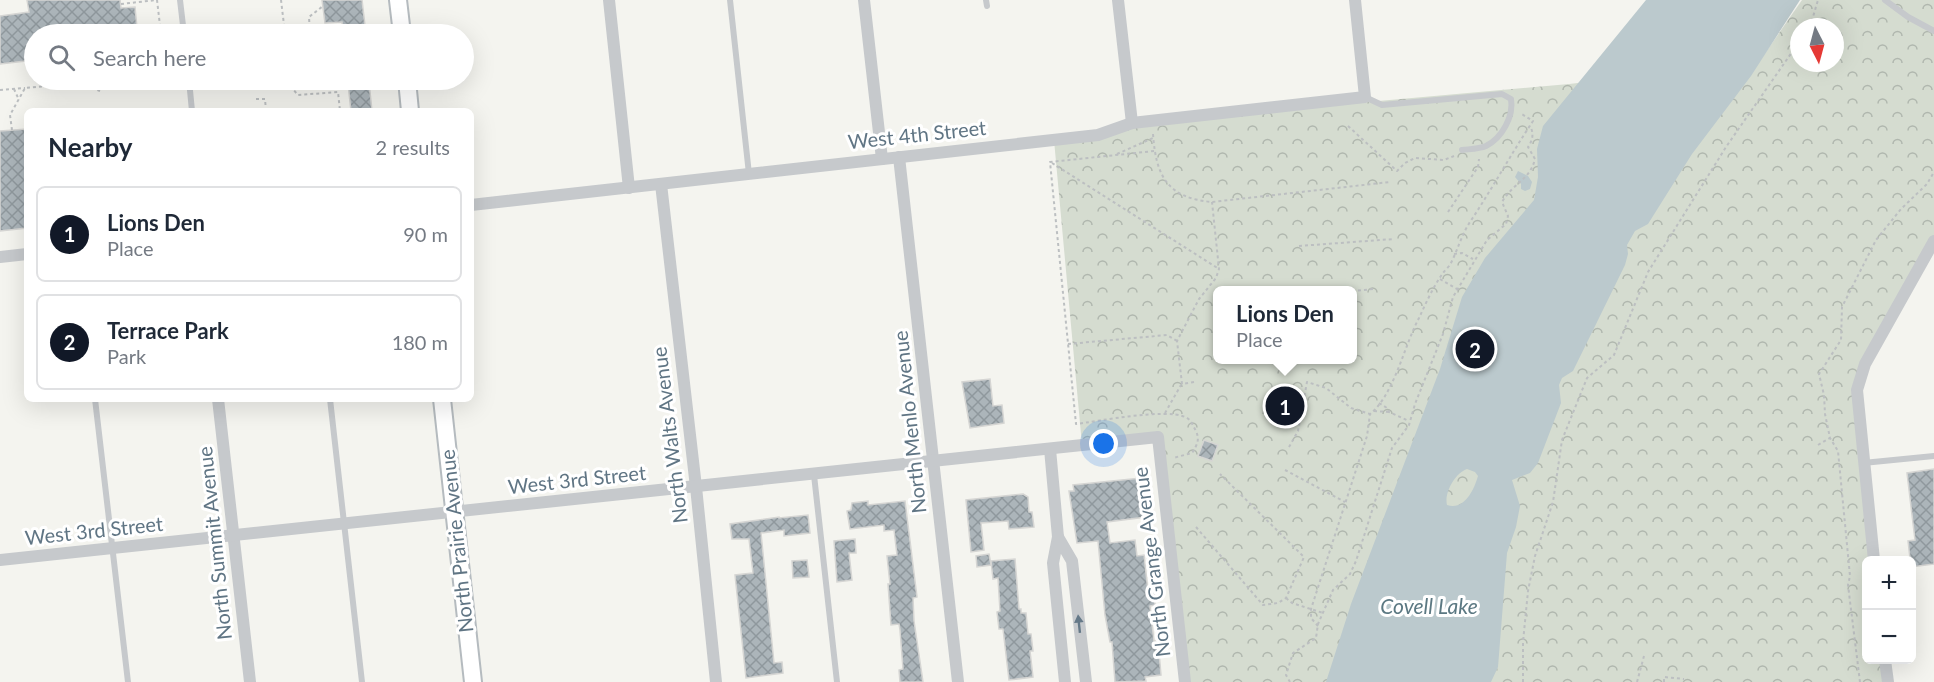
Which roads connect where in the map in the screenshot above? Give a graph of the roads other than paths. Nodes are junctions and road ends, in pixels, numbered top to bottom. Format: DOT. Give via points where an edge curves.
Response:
graph roads {
  1 [pos="180,0"];
  2 [pos="398,0"];
  3 [pos="609,0"];
  4 [pos="730,0"];
  5 [pos="864,0"];
  6 [pos="1118,0"];
  7 [pos="1355,0"];
  8 [pos="1885,0"];
  9 [pos="183,24"];
  10 [pos="401,24"];
  11 [pos="1934,31"];
  12 [pos="190,90"];
  13 [pos="408,90"];
  14 [pos="1365,97"];
  15 [pos="192,108"];
  16 [pos="410,108"];
  17 [pos="1132,123"];
  18 [pos="1462,150"];
  19 [pos="899,157"];
  20 [pos="882,159"];
  21 [pos="748,174"];
  22 [pos="661,184"];
  23 [pos="629,188"];
  24 [pos="474,205"];
  25 [pos="1934,243"];
  26 [pos="24,254"];
  27 [pos="0,257"];
  28 [pos="95,402"];
  29 [pos="218,402"];
  30 [pos="330,402"];
  31 [pos="442,402"];
  32 [pos="1158,437"];
  33 [pos="1050,449"];
  34 [pos="1934,456"];
  35 [pos="934,461"];
  36 [pos="1863,463"];
  37 [pos="814,475"];
  38 [pos="696,488"];
  39 [pos="454,513"];
  40 [pos="344,524"];
  41 [pos="234,536"];
  42 [pos="1058,537"];
  43 [pos="112,549"];
  44 [pos="1873,556"];
  45 [pos="0,560"];
  46 [pos="1886,664"];
  47 [pos="128,682"];
  48 [pos="250,682"];
  49 [pos="362,682"];
  50 [pos="473,682"];
  51 [pos="716,682"];
  52 [pos="837,682"];
  53 [pos="958,682"];
  54 [pos="1065,682"];
  55 [pos="1086,682"];
  56 [pos="1185,682"];
  57 [pos="1888,682"];
  1 -- 9 [label="lane"];
  2 -- 10 [label="street"];
  3 -- 23 [label="street"];
  4 -- 21 [label="lane"];
  5 -- 20 [label="street"];
  6 -- 17 [label="street"];
  7 -- 14 [label="street"];
  8 -- 11 [label="lane"];
  12 -- 15 [label="lane"];
  13 -- 16 [label="street"];
  14 -- 17 [label="street, West 4th Street"];
  14 -- 18 [label="lane" via="1382,105 1502,94 1511,99 1509,119 1495,140 1480,148"];
  17 -- 19 [label="street, West 4th Street" via="1098,135"];
  19 -- 20 [label="street, West 4th Street"];
  19 -- 35 [label="street, North Menlo Avenue"];
  20 -- 21 [label="street, West 4th Street"];
  21 -- 22 [label="street, West 4th Street"];
  22 -- 23 [label="street, West 4th Street"];
  22 -- 38 [label="street, North Walts Avenue"];
  23 -- 24 [label="street, West 4th Street"];
  25 -- 36 [label="street" via="1860,378 1857,401"];
  26 -- 27 [label="street"];
  28 -- 43 [label="lane"];
  29 -- 41 [label="street, North Summit Avenue"];
  30 -- 40 [label="lane"];
  31 -- 39 [label="street, North Prairie Avenue"];
  32 -- 33 [label="street, West 3rd Street"];
  32 -- 56 [label="street, North Grange Avenue"];
  33 -- 35 [label="street, West 3rd Street"];
  33 -- 42 [label="street"];
  34 -- 36 [label="lane"];
  35 -- 37 [label="street, West 3rd Street"];
  35 -- 53 [label="street, North Menlo Avenue"];
  36 -- 44 [label="street"];
  37 -- 38 [label="street, West 3rd Street"];
  37 -- 52 [label="lane"];
  38 -- 39 [label="street, West 3rd Street"];
  38 -- 51 [label="street, North Walts Avenue"];
  39 -- 40 [label="street, West 3rd Street"];
  39 -- 50 [label="street, North Prairie Avenue"];
  40 -- 41 [label="street, West 3rd Street"];
  40 -- 49 [label="lane"];
  41 -- 43 [label="street, West 3rd Street"];
  41 -- 48 [label="street, North Summit Avenue"];
  42 -- 54 [label="street" via="1053,563"];
  55 -- 42 [label="street, one-way" via="1072,561"];
  43 -- 45 [label="street, West 3rd Street"];
  43 -- 47 [label="lane"];
  46 -- 57 [label="street"];
}
